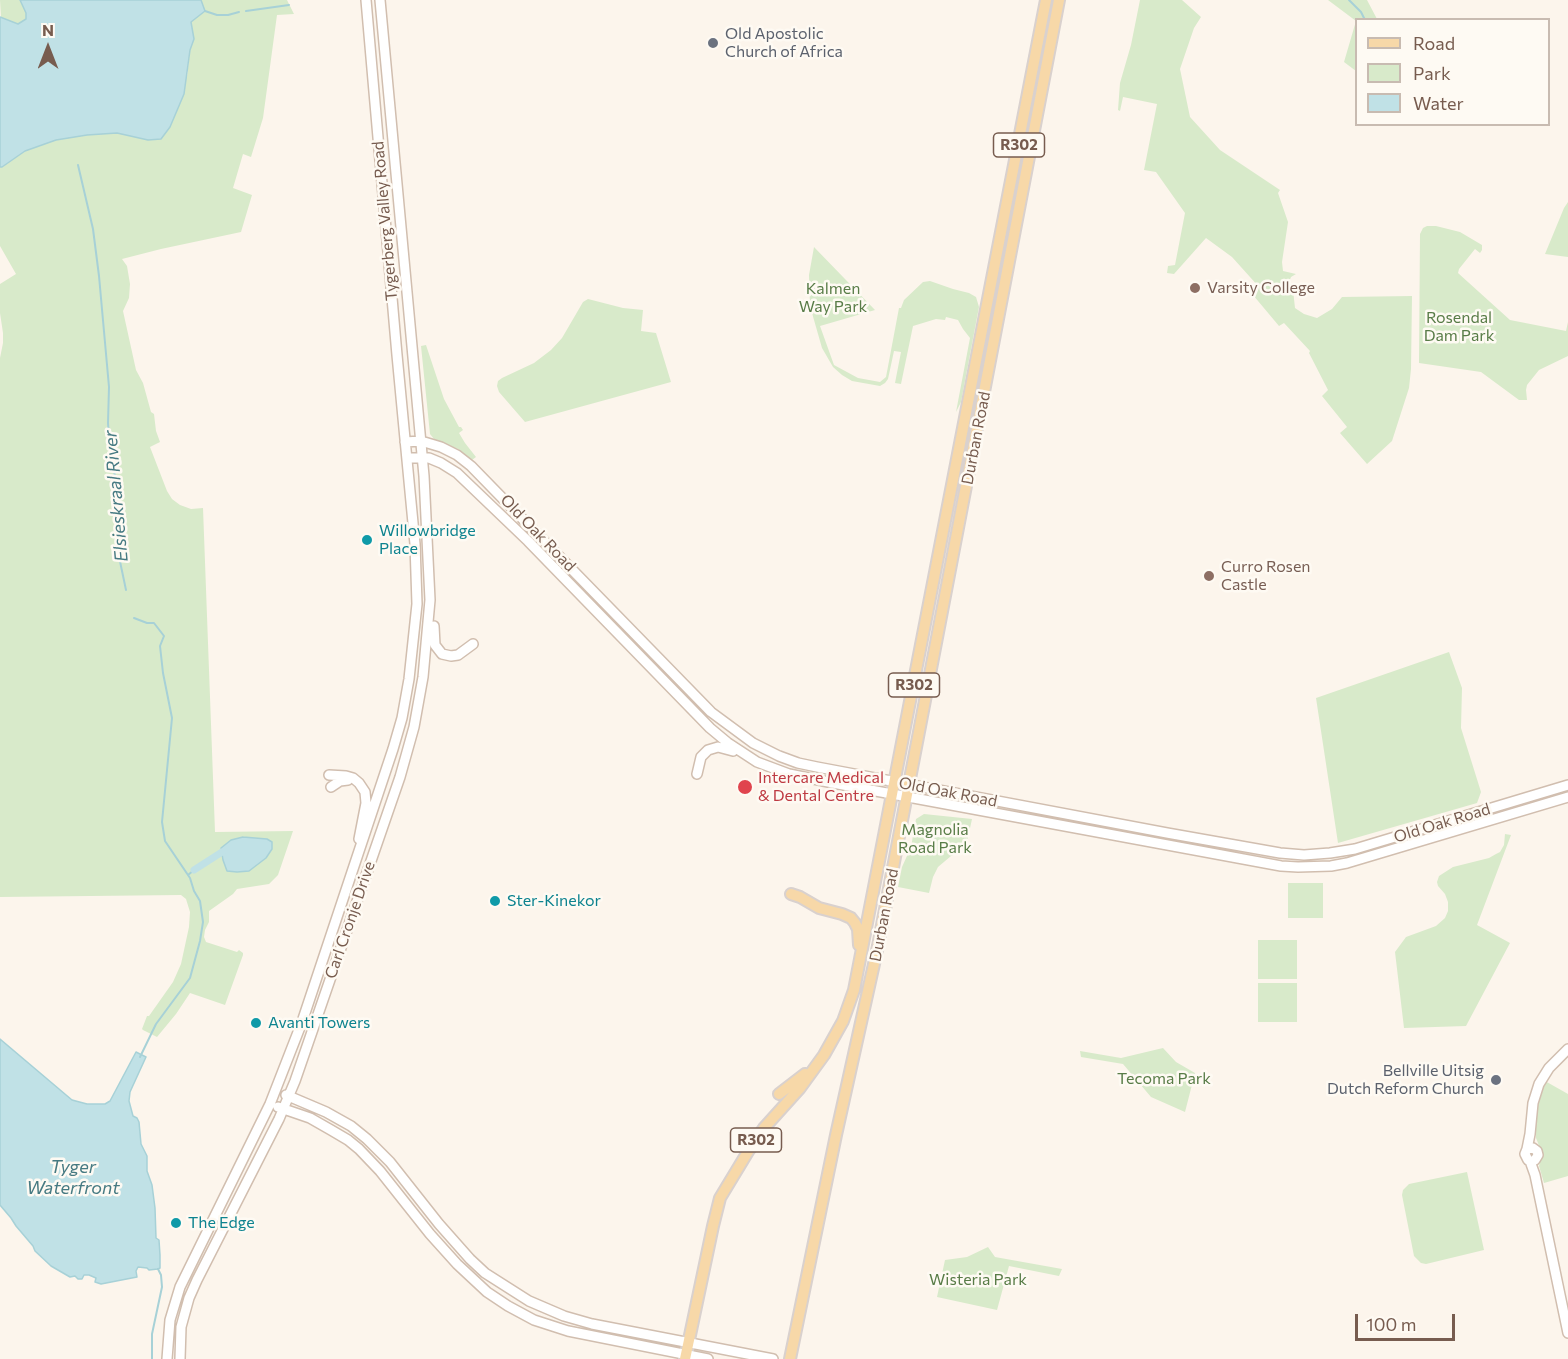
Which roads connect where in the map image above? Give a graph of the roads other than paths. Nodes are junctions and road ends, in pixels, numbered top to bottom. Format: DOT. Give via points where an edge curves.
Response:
graph roads {
  1 [pos="366,0"];
  2 [pos="380,0"];
  3 [pos="1046,0"];
  4 [pos="1059,0"];
  5 [pos="421,441"];
  6 [pos="405,442"];
  7 [pos="407,458"];
  8 [pos="422,458"];
  9 [pos="424,476"];
  10 [pos="463,479"];
  11 [pos="512,506"];
  12 [pos="528,541"];
  13 [pos="430,600"];
  14 [pos="473,644"];
  15 [pos="749,757"];
  16 [pos="697,774"];
  17 [pos="329,775"];
  18 [pos="353,778"];
  19 [pos="894,781"];
  20 [pos="909,784"];
  21 [pos="1568,785"];
  22 [pos="331,787"];
  23 [pos="892,794"];
  24 [pos="907,797"];
  25 [pos="1568,797"];
  26 [pos="357,859"];
  27 [pos="791,894"];
  28 [pos="858,972"];
  29 [pos="1568,1049"];
  30 [pos="824,1055"];
  31 [pos="276,1091"];
  32 [pos="779,1094"];
  33 [pos="289,1096"];
  34 [pos="270,1104"];
  35 [pos="284,1109"];
  36 [pos="1568,1333"];
  37 [pos="688,1342"];
  38 [pos="686,1357"];
  39 [pos="167,1359"];
  40 [pos="180,1359"];
  41 [pos="708,1359"];
  42 [pos="773,1359"];
  43 [pos="790,1359"];
  1 -- 6 [label="main road, Tygerberg Valley Road"];
  2 -- 5 [label="main road, Tygerberg Valley Road"];
  3 -- 19 [label="main road, Durban Road / R302"];
  4 -- 20 [label="main road, Durban Road / R302"];
  5 -- 6 [label="main road, Old Oak Road"];
  5 -- 8 [label="main road, Tygerberg Valley Road"];
  5 -- 11 [label="main road, Old Oak Road" via="456,455"];
  6 -- 7 [label="main road, Tygerberg Valley Road"];
  7 -- 8 [label="main road, Old Oak Road"];
  7 -- 26 [label="main road, Carl Cronje Drive" via="417,575 412,660 399,728"];
  8 -- 9 [label="main road, Carl Cronje Drive"];
  8 -- 10 [label="main road, Old Oak Road" via="441,464"];
  9 -- 10 [label="main road" via="430,468 440,468"];
  9 -- 13 [label="main road, Carl Cronje Drive"];
  10 -- 12 [label="main road, Old Oak Road"];
  11 -- 12 [label="main road" via="510,515"];
  11 -- 19 [label="main road, Old Oak Road" via="711,712 746,740 798,762"];
  12 -- 15 [label="main road, Old Oak Road" via="710,728"];
  13 -- 14 [label="main road" via="435,647 453,656"];
  13 -- 33 [label="main road, Carl Cronje Drive" via="414,728"];
  15 -- 16 [label="main road" via="725,748 712,748 702,756"];
  15 -- 23 [label="main road, Old Oak Road" via="789,774"];
  17 -- 18 [label="main road"];
  18 -- 22 [label="main road"];
  18 -- 26 [label="main road" via="366,798"];
  19 -- 20 [label="main road, Old Oak Road"];
  19 -- 23 [label="main road, Durban Road / R302"];
  20 -- 21 [label="main road, Old Oak Road" via="1305,855 1355,849"];
  20 -- 24 [label="main road, Durban Road / R302"];
  23 -- 24 [label="main road, Old Oak Road"];
  23 -- 28 [label="main road, Durban Road / R302"];
  24 -- 25 [label="main road, Old Oak Road" via="1298,867 1347,863"];
  24 -- 43 [label="main road, Durban Road / R302"];
  26 -- 31 [label="main road, Carl Cronje Drive"];
  27 -- 28 [label="main road" via="853,920 859,933"];
  28 -- 30 [label="main road, R302" via="849,1007"];
  29 -- 36 [label="main road" via="1539,1084 1530,1134"];
  30 -- 32 [label="main road"];
  30 -- 37 [label="main road, R302" via="759,1135 720,1198"];
  31 -- 33 [label="main road"];
  31 -- 34 [label="main road, Carl Cronje Drive"];
  33 -- 35 [label="main road, Carl Cronje Drive"];
  33 -- 37 [label="main road" via="343,1121 367,1139 470,1259 520,1296 578,1320"];
  34 -- 35 [label="main road"];
  34 -- 39 [label="main road, Carl Cronje Drive" via="180,1287 170,1320"];
  35 -- 38 [label="main road" via="309,1118 359,1149 456,1264 508,1306 568,1332"];
  35 -- 40 [label="main road, Carl Cronje Drive" via="189,1298 181,1327"];
  37 -- 38 [label="main road, R302"];
  37 -- 42 [label="main road"];
  38 -- 41 [label="main road"];
}
